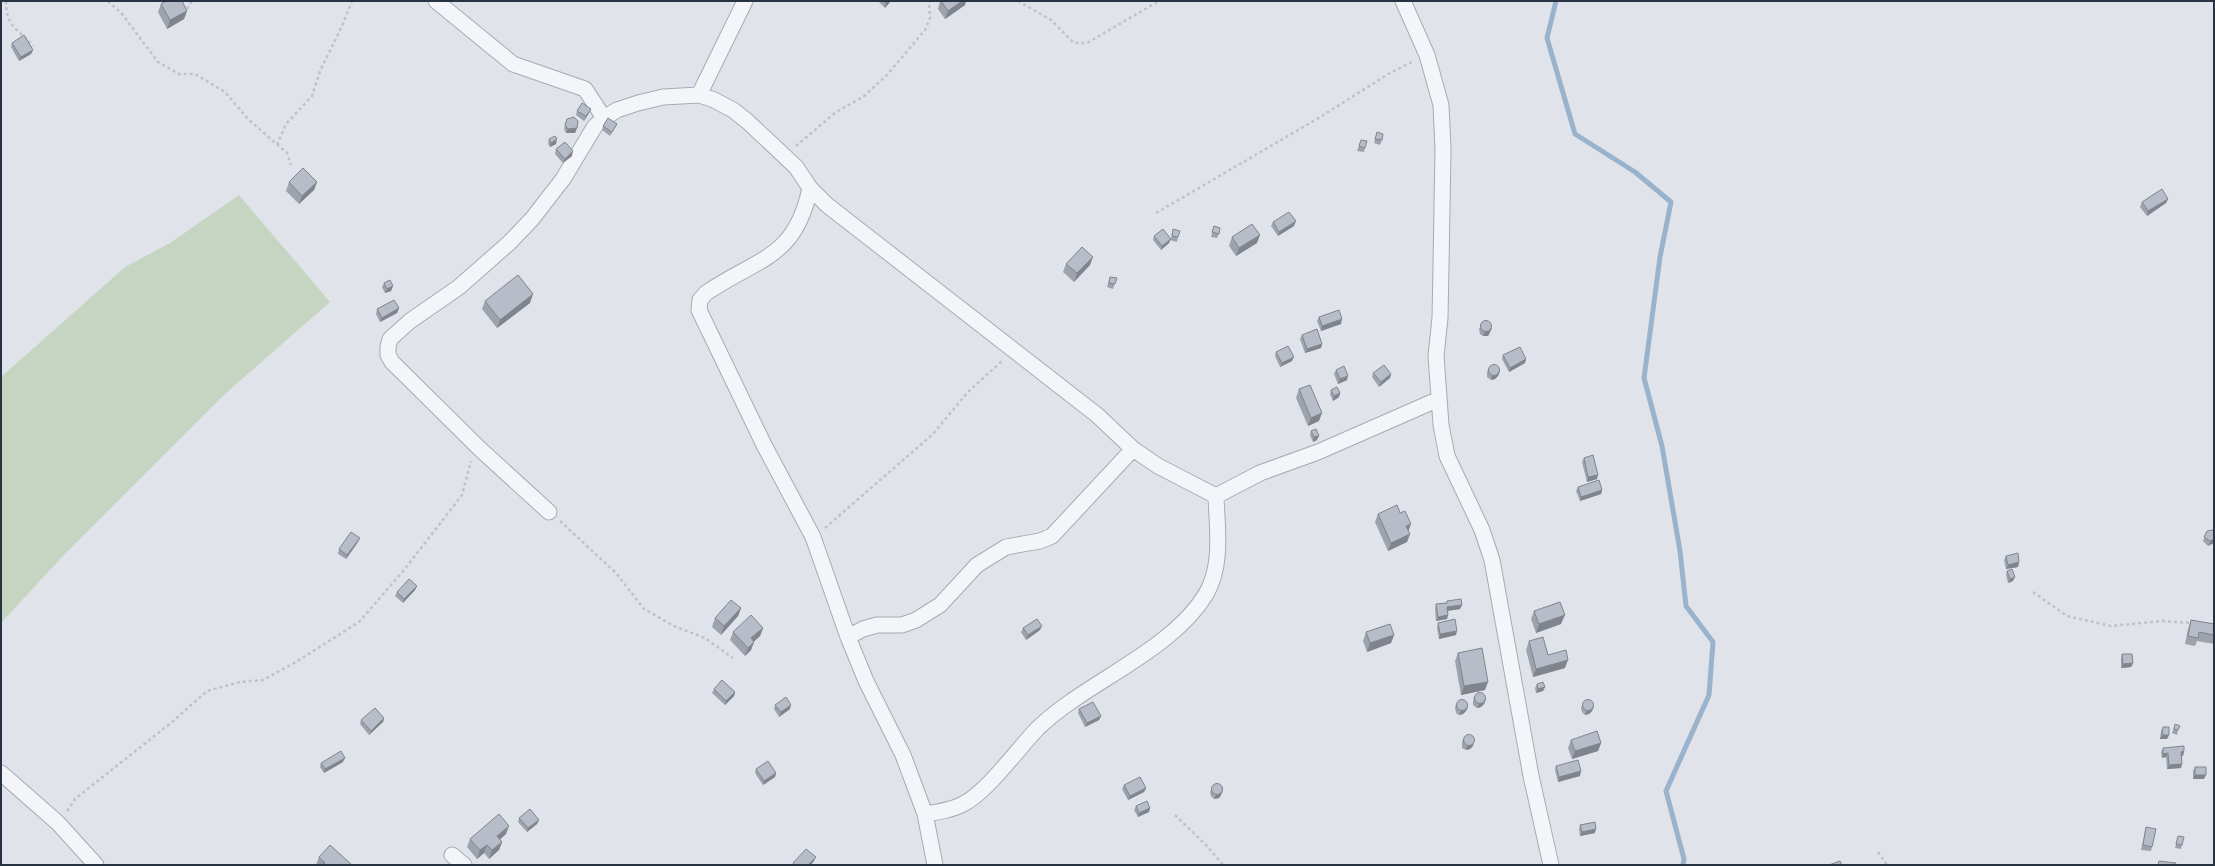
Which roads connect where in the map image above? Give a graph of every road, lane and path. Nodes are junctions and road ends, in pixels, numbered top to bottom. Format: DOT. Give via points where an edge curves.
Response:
graph roads {
  1 [pos="6,1"];
  2 [pos="108,1"];
  3 [pos="192,1"];
  4 [pos="352,1"];
  5 [pos="436,1"];
  6 [pos="745,1"];
  7 [pos="931,1"];
  8 [pos="1018,1"];
  9 [pos="1159,1"];
  10 [pos="1403,1"];
  11 [pos="187,9"];
  12 [pos="33,46"];
  13 [pos="1427,55"];
  14 [pos="699,95"];
  15 [pos="604,118"];
  16 [pos="277,145"];
  17 [pos="785,155"];
  18 [pos="291,166"];
  19 [pos="810,188"];
  20 [pos="1156,213"];
  21 [pos="1013,350"];
  22 [pos="1439,399"];
  23 [pos="480,449"];
  24 [pos="1133,449"];
  25 [pos="1216,496"];
  26 [pos="549,512"];
  27 [pos="813,537"];
  28 [pos="2033,592"];
  29 [pos="2196,623"];
  30 [pos="848,637"];
  31 [pos="733,658"];
  32 [pos="1,773"];
  33 [pos="925,814"];
  34 [pos="1175,815"];
  35 [pos="58,823"];
  36 [pos="1878,852"];
  37 [pos="452,855"];
  38 [pos="96,865"];
  39 [pos="464,865"];
  40 [pos="935,865"];
  41 [pos="1223,865"];
  42 [pos="1551,865"];
  43 [pos="1886,865"];
  1 -- 12 [label="path" via="6,15 14,29 24,35"];
  2 -- 16 [label="path" via="122,14 158,62 179,74 195,74 225,92 248,119"];
  3 -- 11 [label="path"];
  4 -- 16 [label="path" via="320,71 312,96 286,124"];
  5 -- 15 [label="street" via="513,64 584,90"];
  6 -- 14 [label="street"];
  7 -- 17 [label="path" via="930,18 925,30 887,75 863,97 836,112"];
  8 -- 9 [label="path" via="1051,20 1074,43 1088,43"];
  10 -- 13 [label="street"];
  13 -- 20 [label="path" via="1390,73"];
  13 -- 22 [label="street" via="1441,105 1443,149 1440,318 1436,356"];
  14 -- 15 [label="street" via="663,97 638,103 617,110"];
  14 -- 17 [label="street" via="733,110"];
  15 -- 23 [label="street" via="595,126 563,179 532,219 509,243 459,287 410,321 390,339 388,355 392,362"];
  16 -- 18 [label="path" via="286,153"];
  17 -- 19 [label="street"];
  19 -- 21 [label="street" via="827,205"];
  19 -- 27 [label="street" via="800,220 784,245 772,256 706,293 700,300 699,310 764,445"];
  21 -- 24 [label="street" via="1097,415"];
  21 -- 27 [label="path" via="967,393 932,434"];
  22 -- 25 [label="street" via="1318,452 1260,473"];
  22 -- 42 [label="street" via="1447,456 1482,530 1492,560 1531,776"];
  23 -- 26 [label="street"];
  23 -- 35 [label="path" via="472,460 462,495 404,570 359,622 263,680 240,682 207,691 75,799"];
  24 -- 25 [label="street" via="1158,466"];
  24 -- 30 [label="street" via="1052,536 1040,542 1006,547 977,565 940,605 916,620 902,625 878,625"];
  25 -- 33 [label="street" via="1218,545 1215,573 1206,594 1193,611 1173,632 1038,728 980,792 964,804 942,812"];
  26 -- 31 [label="path" via="573,531 616,573 644,608 674,626 705,638"];
  27 -- 30 [label="street"];
  28 -- 29 [label="path" via="2067,616 2111,626 2162,621"];
  30 -- 33 [label="street" via="866,681 903,755"];
  32 -- 35 [label="street"];
  33 -- 40 [label="street"];
  34 -- 41 [label="path"];
  35 -- 38 [label="street"];
  36 -- 43 [label="path"];
  37 -- 39 [label="street"];
}
